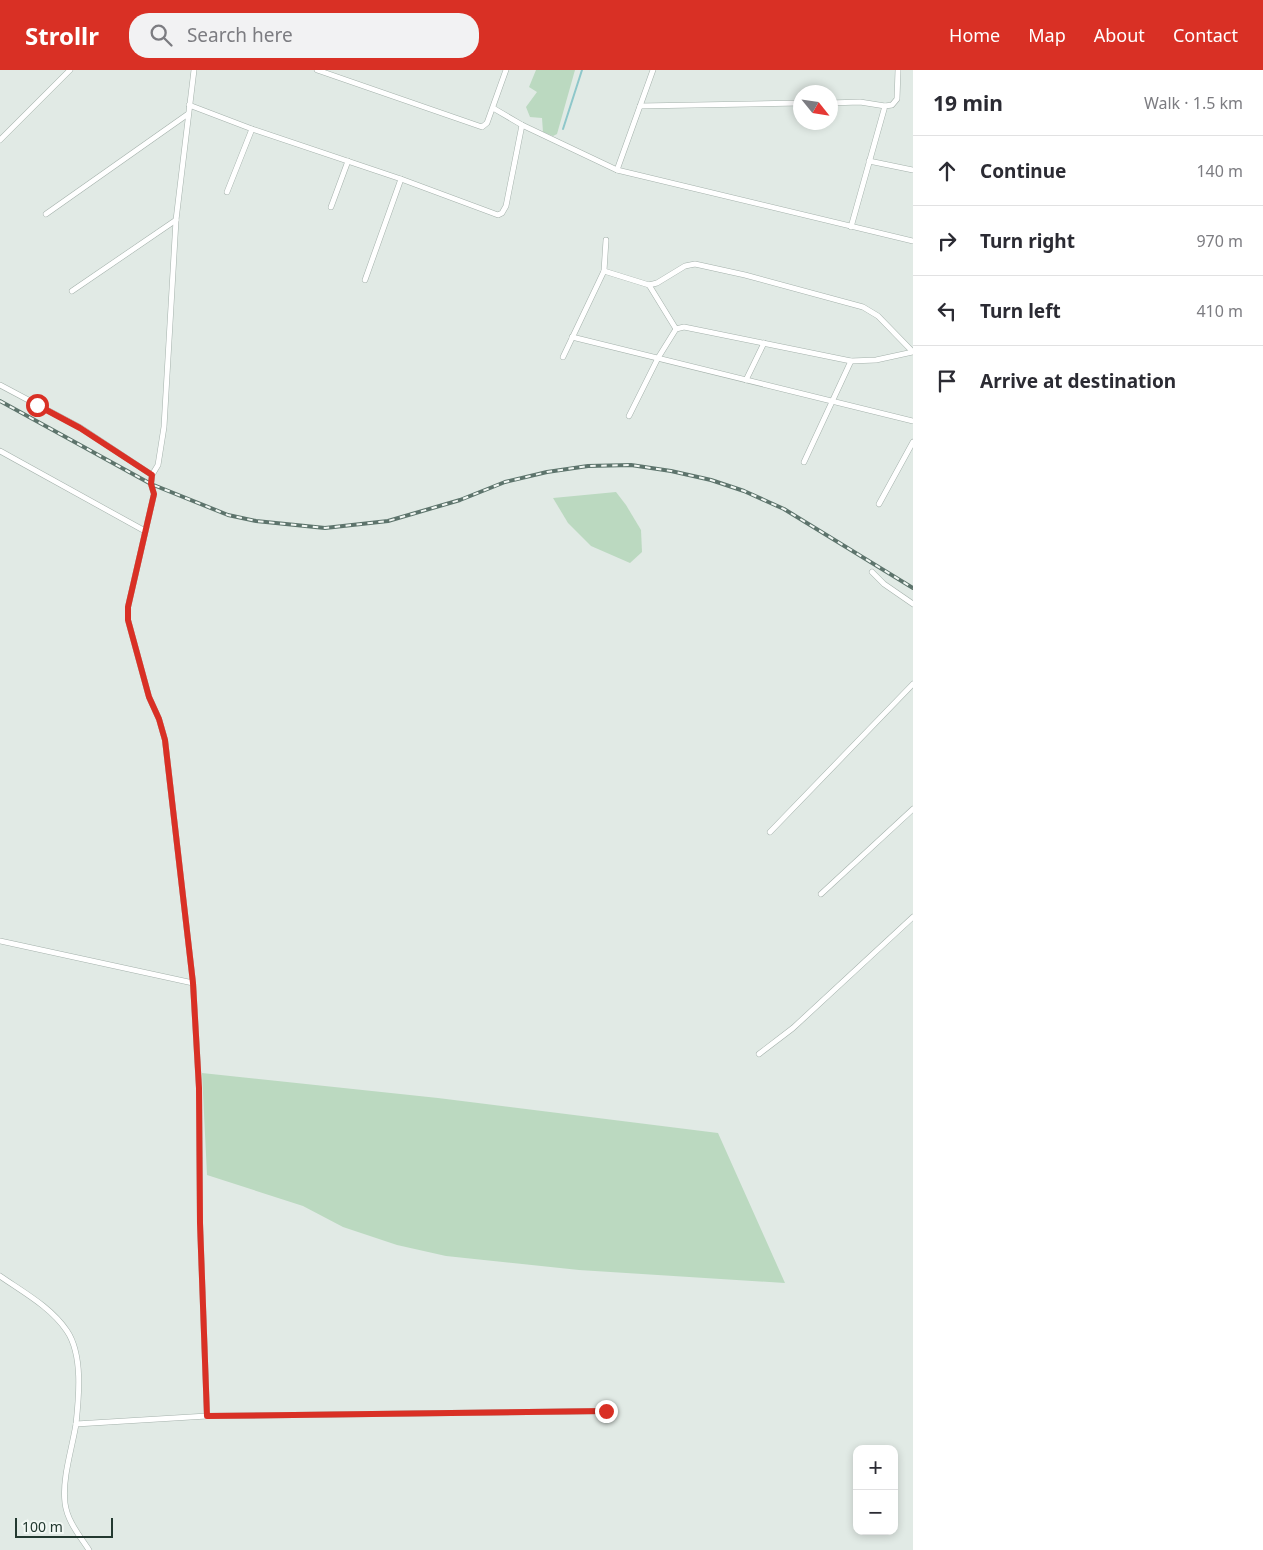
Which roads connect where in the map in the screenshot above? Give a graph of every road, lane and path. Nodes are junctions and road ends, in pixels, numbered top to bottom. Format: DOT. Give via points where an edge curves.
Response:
graph roads {
  1 [pos="70,70"];
  2 [pos="194,70"];
  3 [pos="317,70"];
  4 [pos="506,70"];
  5 [pos="653,70"];
  6 [pos="898,70"];
  7 [pos="838,103"];
  8 [pos="793,104"];
  9 [pos="189,105"];
  10 [pos="640,106"];
  11 [pos="885,106"];
  12 [pos="493,108"];
  13 [pos="188,114"];
  14 [pos="522,125"];
  15 [pos="252,129"];
  16 [pos="0,140"];
  17 [pos="348,161"];
  18 [pos="869,161"];
  19 [pos="617,170"];
  20 [pos="913,170"];
  21 [pos="402,179"];
  22 [pos="227,192"];
  23 [pos="331,206"];
  24 [pos="46,214"];
  25 [pos="176,220"];
  26 [pos="851,227"];
  27 [pos="606,240"];
  28 [pos="913,241"];
  29 [pos="604,271"];
  30 [pos="365,280"];
  31 [pos="649,285"];
  32 [pos="72,291"];
  33 [pos="676,330"];
  34 [pos="572,337"];
  35 [pos="764,343"];
  36 [pos="912,351"];
  37 [pos="563,357"];
  38 [pos="658,358"];
  39 [pos="851,361"];
  40 [pos="746,380"];
  41 [pos="0,385"];
  42 [pos="833,401"];
  43 [pos="629,416"];
  44 [pos="913,420"];
  45 [pos="913,442"];
  46 [pos="0,451"];
  47 [pos="804,462"];
  48 [pos="152,475"];
  49 [pos="880,504"];
  50 [pos="145,531"];
  51 [pos="872,572"];
  52 [pos="913,604"];
  53 [pos="913,684"];
  54 [pos="913,809"];
  55 [pos="770,832"];
  56 [pos="821,894"];
  57 [pos="913,917"];
  58 [pos="0,941"];
  59 [pos="193,983"];
  60 [pos="760,1054"];
  61 [pos="0,1276"];
  62 [pos="606,1411"];
  63 [pos="207,1416"];
  64 [pos="76,1424"];
  65 [pos="89,1550"];
  1 -- 16 [label="street"];
  2 -- 9 [label="street"];
  3 -- 12 [label="street" via="482,127"];
  4 -- 12 [label="street"];
  5 -- 10 [label="street"];
  6 -- 11 [label="street" via="897,99 892,105"];
  7 -- 11 [label="street"];
  8 -- 10 [label="street"];
  9 -- 13 [label="street"];
  9 -- 15 [label="street"];
  10 -- 19 [label="street"];
  11 -- 18 [label="street"];
  12 -- 14 [label="street"];
  13 -- 24 [label="street"];
  13 -- 25 [label="street"];
  14 -- 19 [label="street"];
  14 -- 21 [label="street" via="502,213 493,214"];
  15 -- 17 [label="street"];
  15 -- 22 [label="street"];
  17 -- 21 [label="street"];
  17 -- 23 [label="street"];
  18 -- 20 [label="street"];
  18 -- 26 [label="street"];
  19 -- 26 [label="street"];
  21 -- 30 [label="street"];
  25 -- 32 [label="street"];
  25 -- 48 [label="street" via="164,427 158,465"];
  26 -- 28 [label="street"];
  27 -- 29 [label="street"];
  29 -- 31 [label="street"];
  29 -- 34 [label="street"];
  31 -- 33 [label="street"];
  31 -- 36 [label="street" via="695,264 745,275 862,307 878,316"];
  33 -- 35 [label="street" via="688,327"];
  33 -- 38 [label="street"];
  34 -- 37 [label="street"];
  34 -- 38 [label="street"];
  35 -- 39 [label="street"];
  35 -- 40 [label="street"];
  36 -- 39 [label="street" via="876,360"];
  38 -- 40 [label="street"];
  38 -- 43 [label="street"];
  39 -- 42 [label="street"];
  40 -- 42 [label="street"];
  41 -- 48 [label="street" via="80,428"];
  42 -- 44 [label="street"];
  42 -- 47 [label="street"];
  45 -- 49 [label="street"];
  46 -- 50 [label="street"];
  48 -- 50 [label="street" via="154,494"];
  50 -- 59 [label="street" via="128,620 146,689 165,740"];
  51 -- 52 [label="street"];
  53 -- 55 [label="street"];
  54 -- 56 [label="street"];
  57 -- 60 [label="street" via="793,1028"];
  58 -- 59 [label="street"];
  59 -- 63 [label="street" via="199,1088"];
  61 -- 64 [label="street" via="50,1311 73,1340 79,1368"];
  62 -- 63 [label="street"];
  63 -- 64 [label="street"];
  64 -- 65 [label="street" via="67,1468 65,1503 73,1526"];
}
